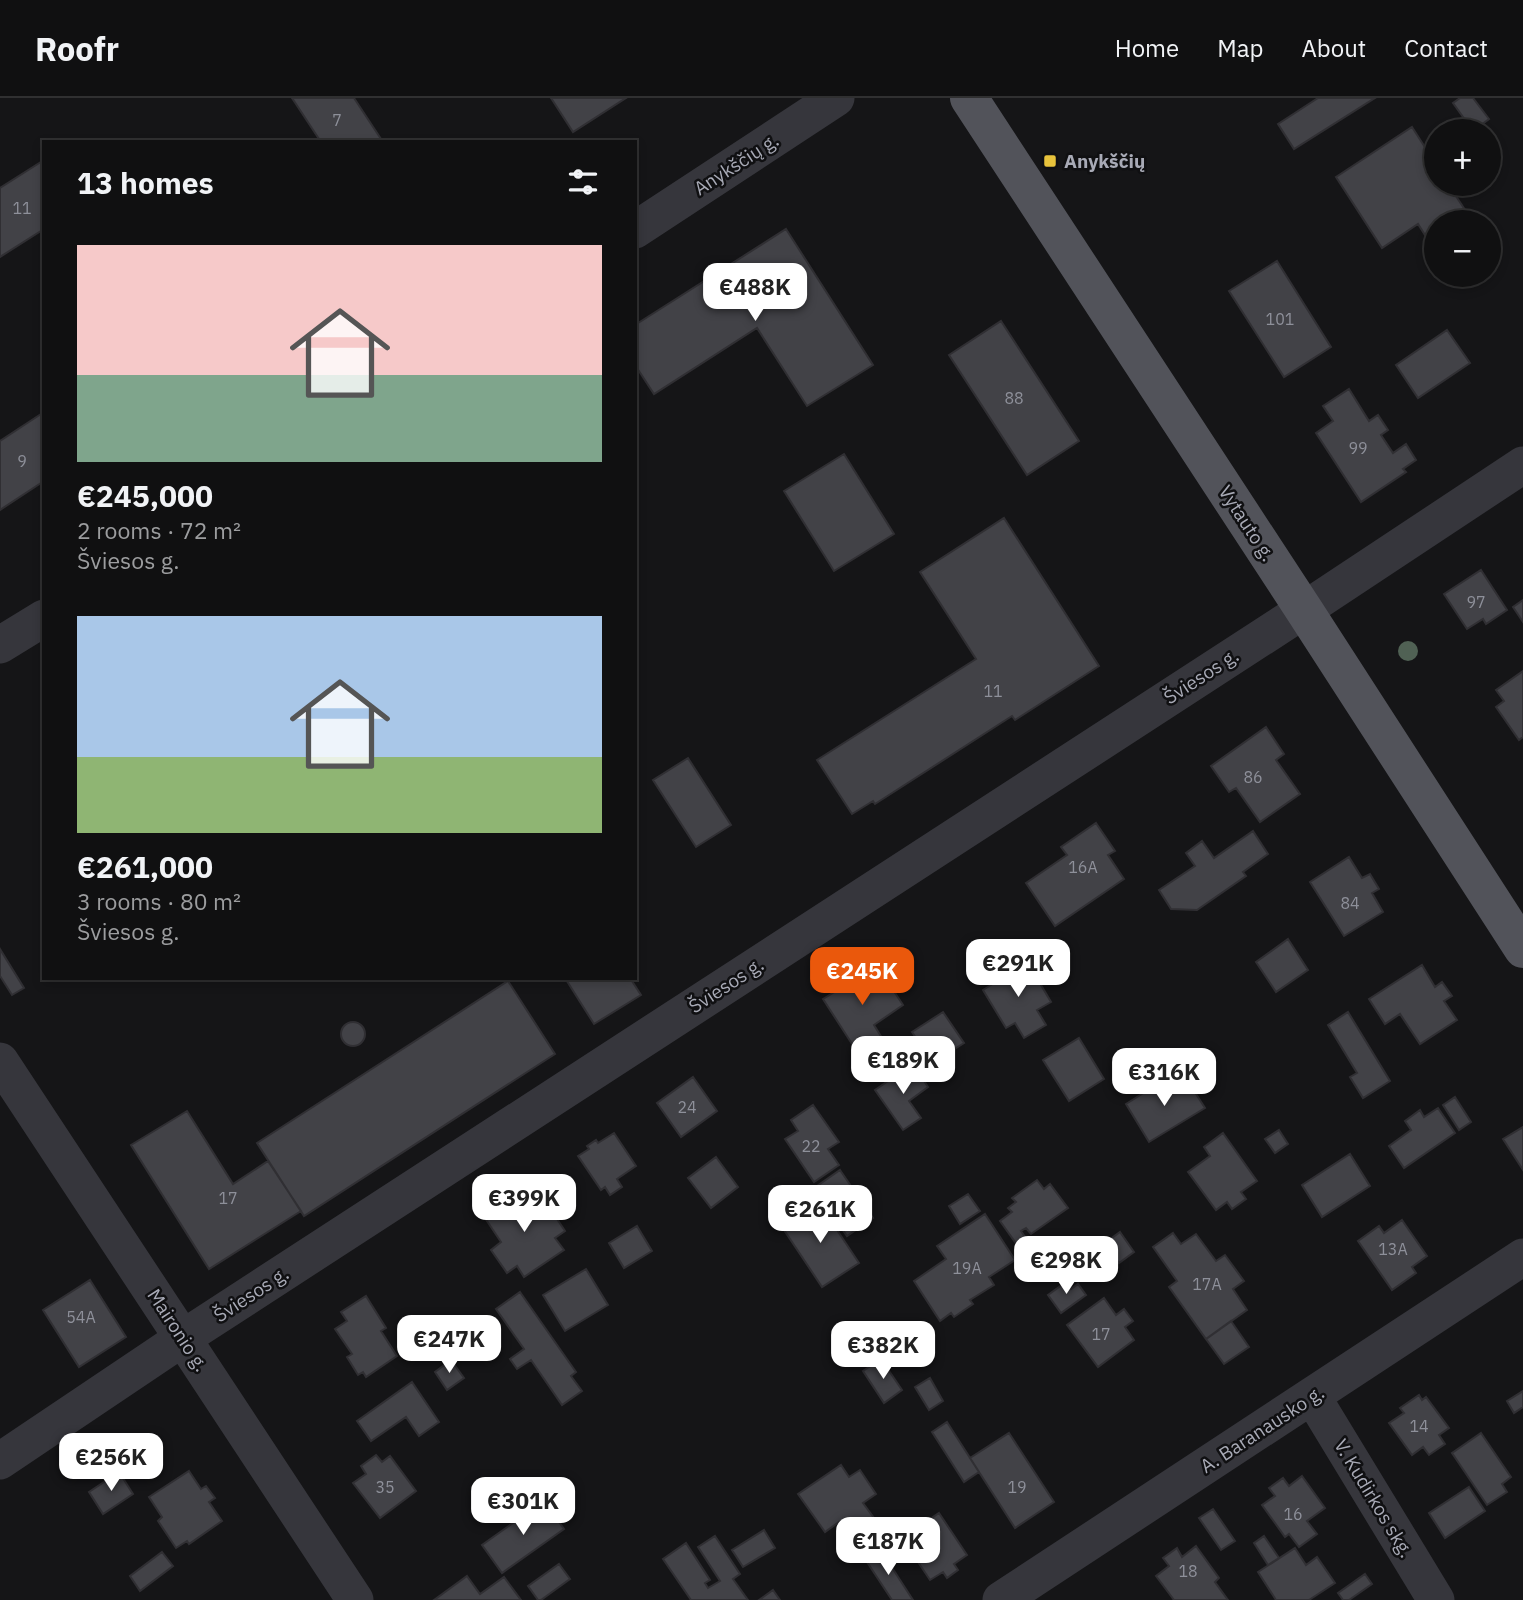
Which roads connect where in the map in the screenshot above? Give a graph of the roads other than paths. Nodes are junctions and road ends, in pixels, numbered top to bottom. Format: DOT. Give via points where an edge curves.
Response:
graph roads {
  1 [pos="836,98"];
  2 [pos="969,98"];
  3 [pos="637,229"];
  4 [pos="1523,465"];
  5 [pos="1304,610"];
  6 [pos="42,619"];
  7 [pos="0,645"];
  8 [pos="1523,949"];
  9 [pos="0,1061"];
  10 [pos="1523,1257"];
  11 [pos="183,1338"];
  12 [pos="1312,1396"];
  13 [pos="0,1461"];
  14 [pos="355,1600"];
  15 [pos="1000,1600"];
  16 [pos="1436,1600"];
  1 -- 3 [label="street, Anykščių g."];
  2 -- 5 [label="main road, Vytauto g."];
  4 -- 5 [label="street, Šviesos g."];
  5 -- 8 [label="main road, Vytauto g."];
  5 -- 11 [label="street, Šviesos g."];
  6 -- 7 [label="street"];
  9 -- 11 [label="street, Maironio g."];
  10 -- 12 [label="street, A. Baranausko g."];
  11 -- 13 [label="street, Šviesos g."];
  11 -- 14 [label="street, Maironio g."];
  12 -- 15 [label="street, A. Baranausko g."];
  12 -- 16 [label="street, V. Kudirkos skg."];
}
